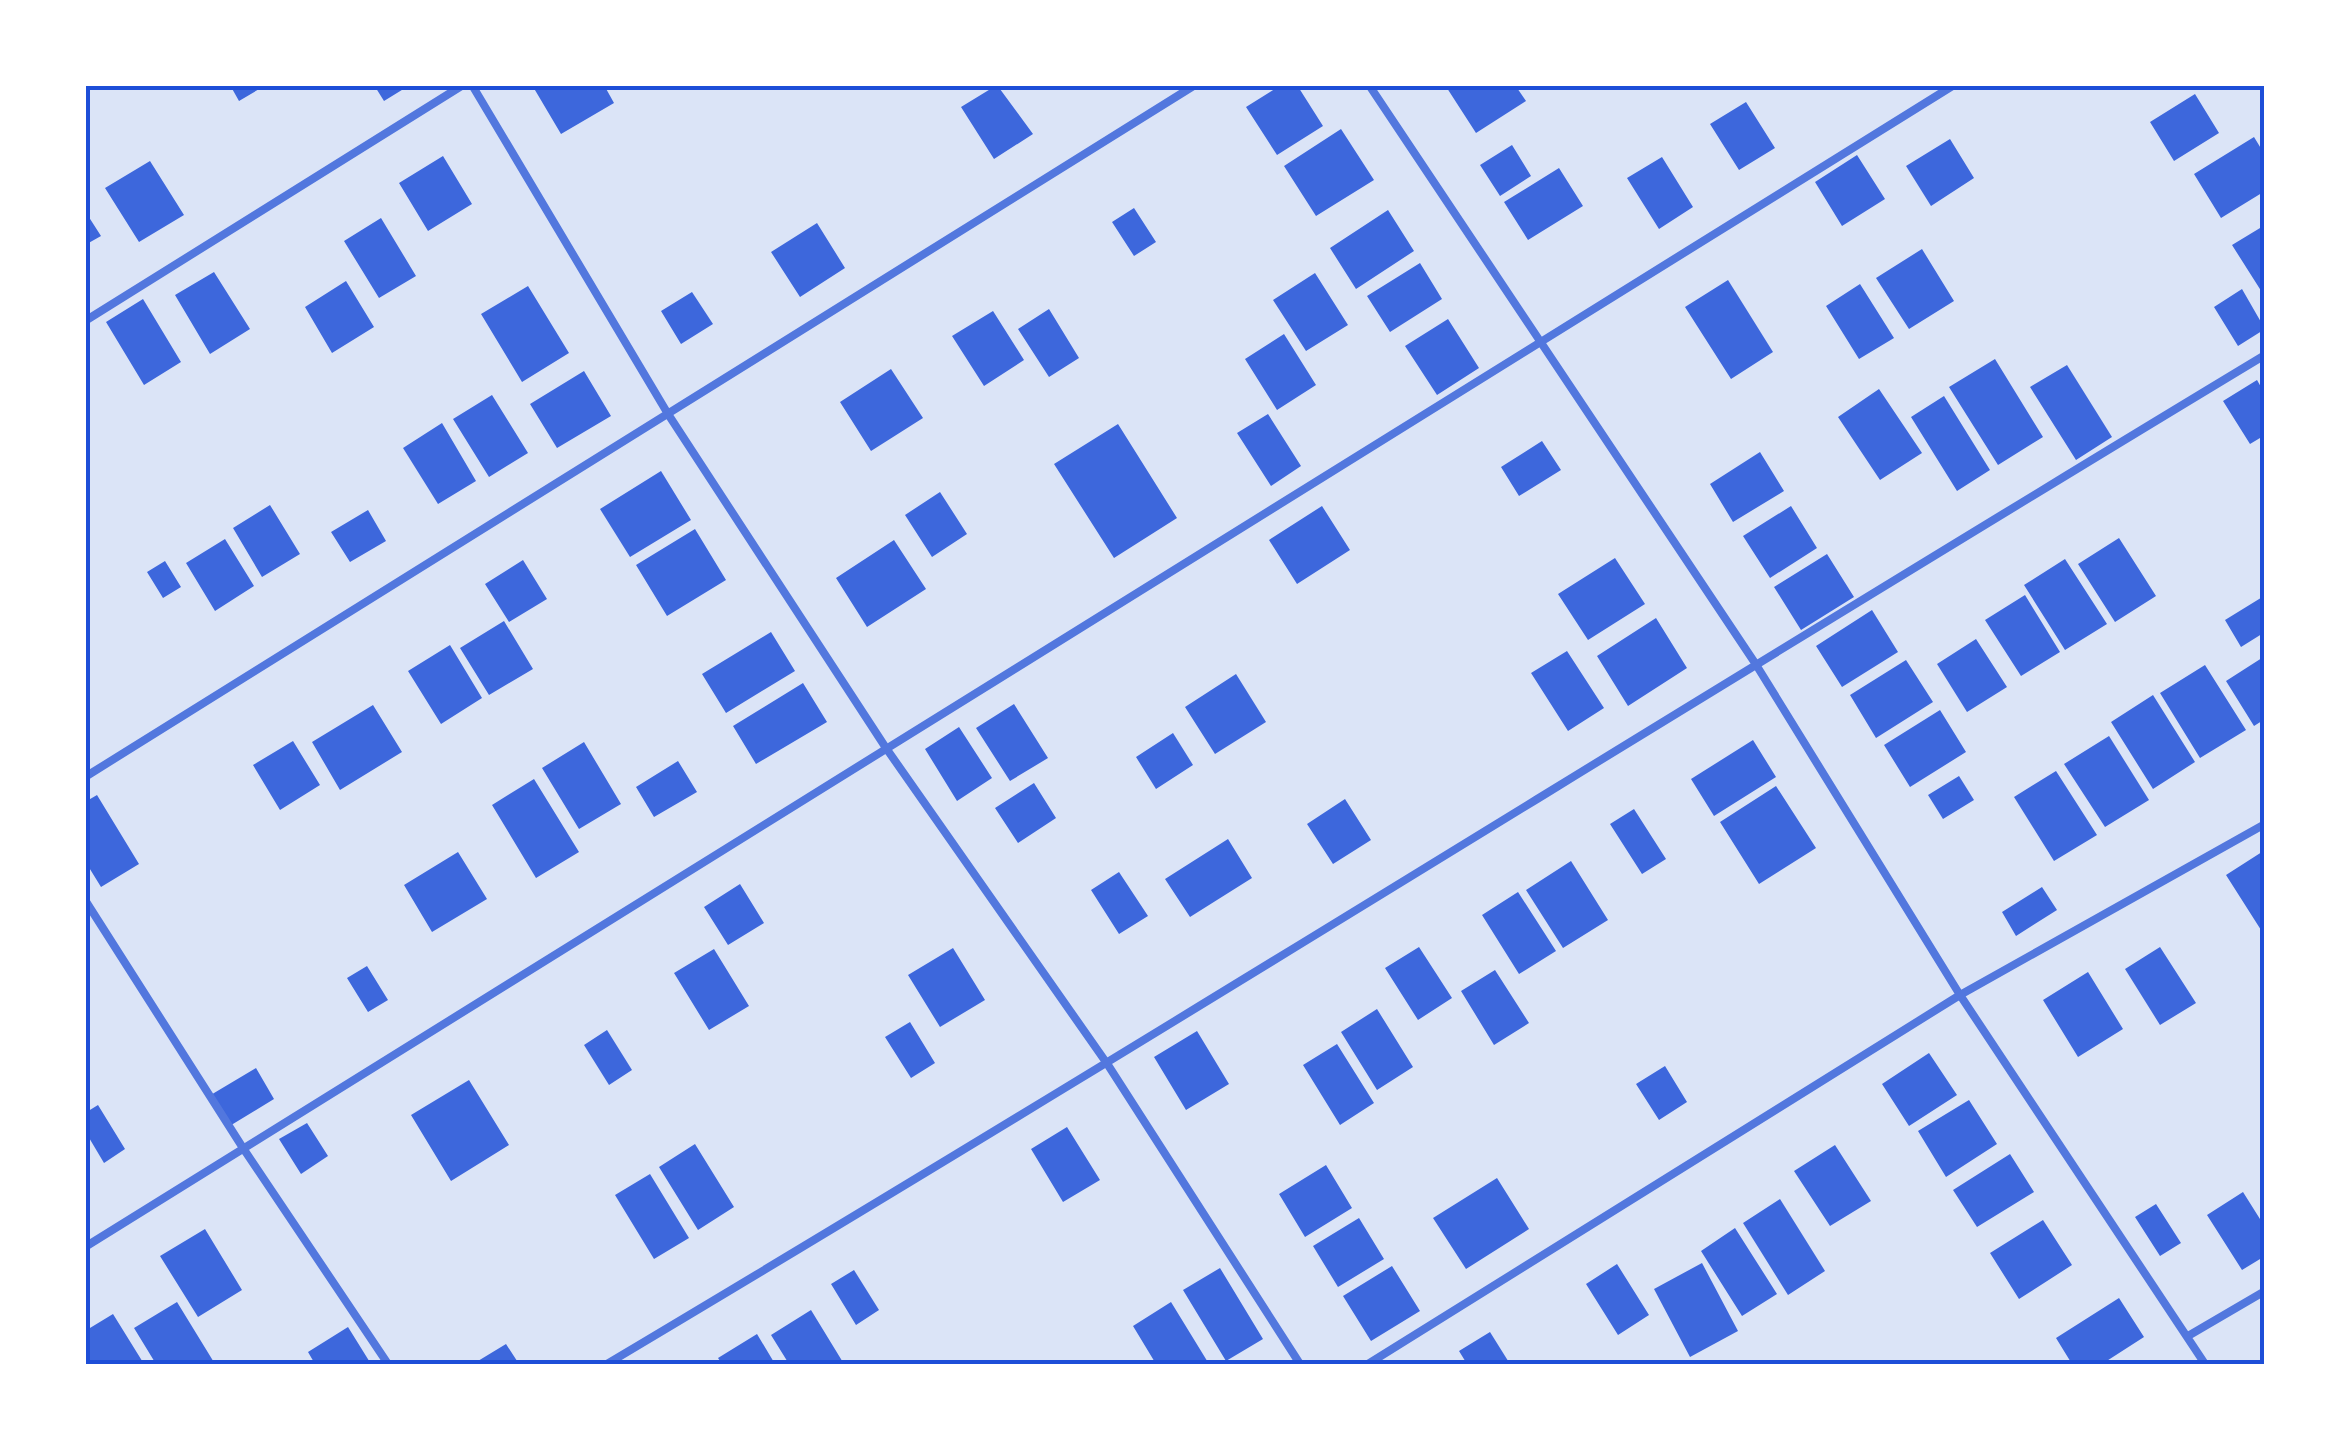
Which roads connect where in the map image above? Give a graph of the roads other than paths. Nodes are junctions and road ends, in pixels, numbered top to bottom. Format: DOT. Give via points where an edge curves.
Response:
graph roads {
  1 [pos="463,85"];
  2 [pos="472,85"];
  3 [pos="1195,85"];
  4 [pos="1369,85"];
  5 [pos="1954,85"];
  6 [pos="85,321"];
  7 [pos="1538,342"];
  8 [pos="2265,355"];
  9 [pos="668,414"];
  10 [pos="1755,662"];
  11 [pos="886,748"];
  12 [pos="85,778"];
  13 [pos="2265,824"];
  14 [pos="85,900"];
  15 [pos="1960,995"];
  16 [pos="1108,1066"];
  17 [pos="243,1148"];
  18 [pos="85,1247"];
  19 [pos="2265,1292"];
  20 [pos="2188,1336"];
  21 [pos="388,1364"];
  22 [pos="607,1364"];
  23 [pos="1300,1364"];
  24 [pos="1368,1364"];
  25 [pos="2205,1364"];
  1 -- 6 [label="lane"];
  2 -- 9 [label="lane"];
  3 -- 9 [label="lane"];
  4 -- 7 [label="lane"];
  5 -- 7 [label="lane"];
  7 -- 10 [label="lane"];
  7 -- 11 [label="lane"];
  8 -- 10 [label="lane"];
  9 -- 11 [label="lane"];
  9 -- 12 [label="lane"];
  10 -- 15 [label="lane"];
  10 -- 16 [label="lane"];
  11 -- 16 [label="lane"];
  11 -- 17 [label="lane"];
  13 -- 15 [label="lane"];
  14 -- 17 [label="lane"];
  15 -- 20 [label="lane"];
  15 -- 24 [label="lane"];
  16 -- 22 [label="lane"];
  16 -- 23 [label="lane"];
  17 -- 18 [label="lane"];
  17 -- 21 [label="lane"];
  19 -- 20 [label="lane"];
  20 -- 25 [label="lane"];
}
